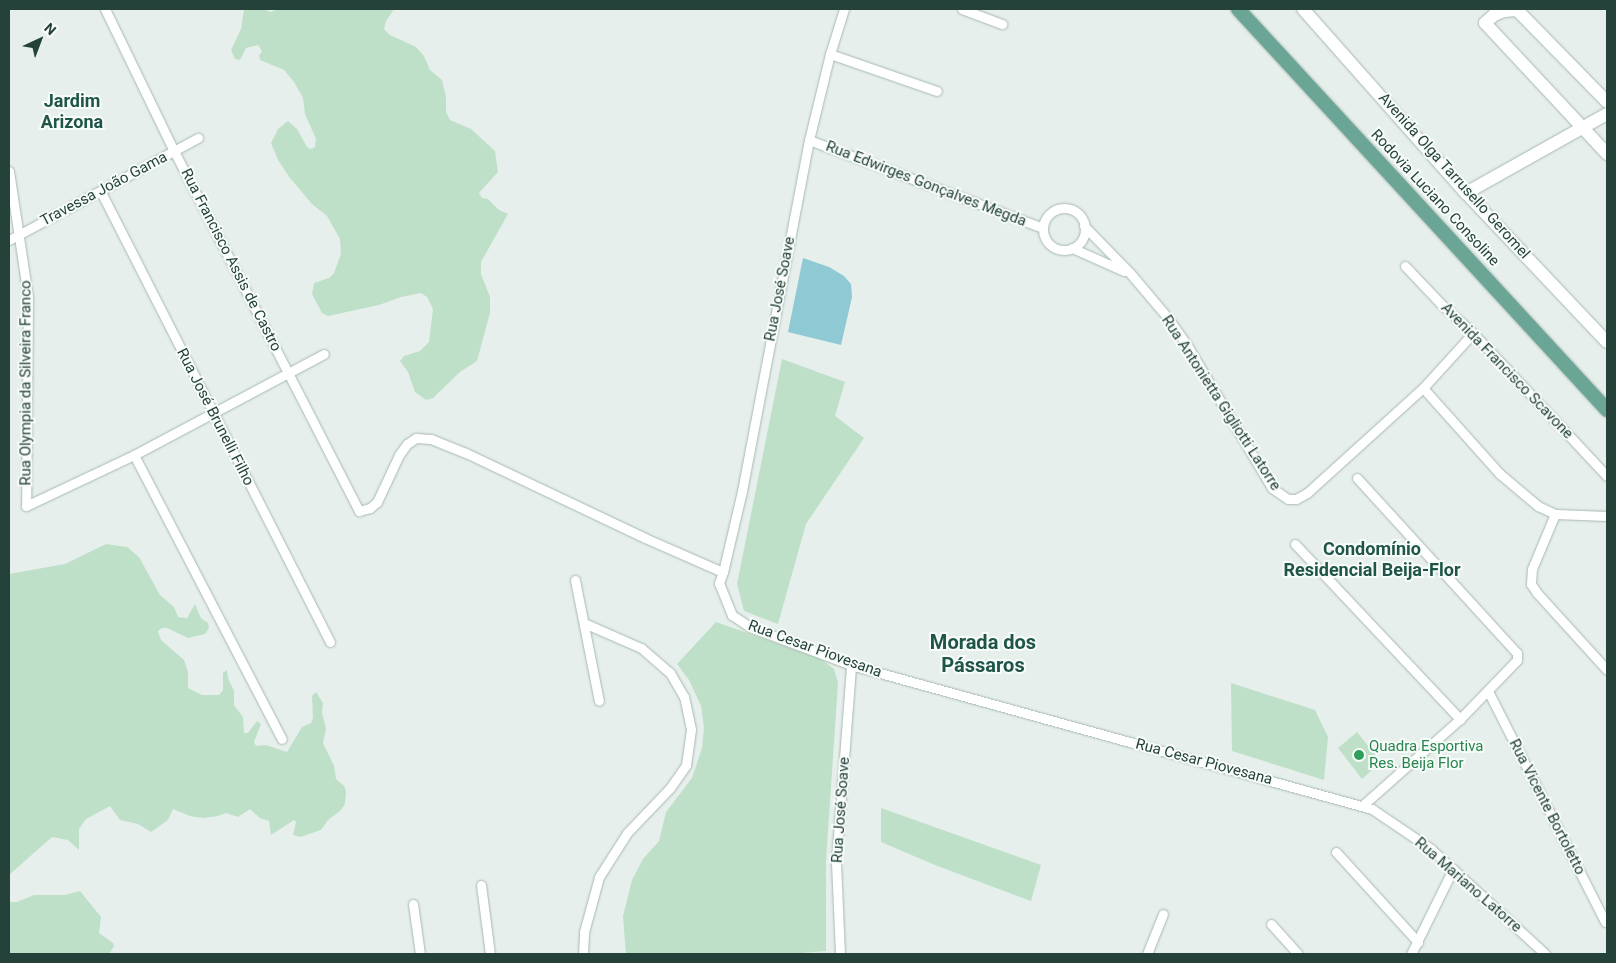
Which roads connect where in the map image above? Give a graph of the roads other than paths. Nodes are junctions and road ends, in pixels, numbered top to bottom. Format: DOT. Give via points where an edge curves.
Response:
graph roads {
  1 [pos="105,9"];
  2 [pos="844,9"];
  3 [pos="962,9"];
  4 [pos="1238,9"];
  5 [pos="1303,9"];
  6 [pos="1516,10"];
  7 [pos="1491,16"];
  8 [pos="1002,24"];
  9 [pos="830,54"];
  10 [pos="937,91"];
  11 [pos="1607,102"];
  12 [pos="1607,114"];
  13 [pos="1584,127"];
  14 [pos="198,138"];
  15 [pos="809,140"];
  16 [pos="174,151"];
  17 [pos="1607,154"];
  18 [pos="9,171"];
  19 [pos="100,192"];
  20 [pos="1466,193"];
  21 [pos="1084,226"];
  22 [pos="1043,228"];
  23 [pos="19,234"];
  24 [pos="9,240"];
  25 [pos="1072,248"];
  26 [pos="1405,266"];
  27 [pos="1130,273"];
  28 [pos="1474,333"];
  29 [pos="1607,342"];
  30 [pos="324,354"];
  31 [pos="289,372"];
  32 [pos="1422,388"];
  33 [pos="1607,410"];
  34 [pos="213,414"];
  35 [pos="134,455"];
  36 [pos="1607,476"];
  37 [pos="1357,478"];
  38 [pos="1555,514"];
  39 [pos="1607,516"];
  40 [pos="1295,544"];
  41 [pos="723,572"];
  42 [pos="575,580"];
  43 [pos="584,623"];
  44 [pos="330,642"];
  45 [pos="851,665"];
  46 [pos="1607,670"];
  47 [pos="1488,691"];
  48 [pos="599,701"];
  49 [pos="1460,719"];
  50 [pos="282,739"];
  51 [pos="1362,806"];
  52 [pos="1336,852"];
  53 [pos="1453,868"];
  54 [pos="481,885"];
  55 [pos="413,904"];
  56 [pos="1163,914"];
  57 [pos="1605,922"];
  58 [pos="1271,924"];
  59 [pos="1418,942"];
  60 [pos="420,954"];
  61 [pos="490,954"];
  62 [pos="583,954"];
  63 [pos="840,954"];
  64 [pos="1147,954"];
  65 [pos="1298,954"];
  66 [pos="1411,954"];
  67 [pos="1545,954"];
  1 -- 16 [label="street, Rua Francisco Assis de Castro"];
  2 -- 9 [label="street, Rua José Soave"];
  3 -- 8 [label="street"];
  4 -- 33 [label="main road, Rodovia Luciano Consoline"];
  5 -- 20 [label="street, Avenida Olga Tarrusello Geromel"];
  6 -- 7 [label="street"];
  6 -- 11 [label="street"];
  7 -- 13 [label="street"];
  9 -- 10 [label="street"];
  9 -- 15 [label="street, Rua José Soave"];
  12 -- 13 [label="street"];
  13 -- 17 [label="street"];
  13 -- 20 [label="street"];
  14 -- 16 [label="street, Travessa João Gama"];
  15 -- 22 [label="street, Rua Edwirges Gonçalves Megda"];
  15 -- 41 [label="street, Rua José Soave" via="742,490"];
  16 -- 19 [label="street, Travessa João Gama"];
  16 -- 31 [label="street, Rua Francisco Assis de Castro"];
  18 -- 23 [label="street, Rua Olympia da Silveira Franco"];
  19 -- 23 [label="street, Travessa João Gama"];
  19 -- 34 [label="street, Rua José Brunelli Filho"];
  20 -- 29 [label="street, Avenida Olga Tarrusello Geromel"];
  21 -- 22 [label="street" via="1073,210 1059,209 1048,216"];
  21 -- 25 [label="street" via="1082,239"];
  21 -- 27 [label="street"];
  22 -- 25 [label="street" via="1052,246 1065,250"];
  23 -- 24 [label="street, Travessa João Gama"];
  23 -- 35 [label="street, Rua Olympia da Silveira Franco" via="28,296 26,506"];
  25 -- 27 [label="street"];
  26 -- 28 [label="street, Avenida Francisco Scavone"];
  27 -- 32 [label="street, Rua Antonietta Gigliotti Latorre" via="1188,347 1272,488 1288,499 1307,493"];
  28 -- 32 [label="street, Rua Antonietta Gigliotti Latorre"];
  28 -- 36 [label="street, Avenida Francisco Scavone"];
  30 -- 31 [label="street"];
  31 -- 34 [label="street"];
  31 -- 41 [label="street, Rua Francisco Assis de Castro" via="359,511 377,502 407,444 416,438 431,439"];
  32 -- 38 [label="street" via="1513,487"];
  34 -- 35 [label="street"];
  34 -- 44 [label="street, Rua José Brunelli Filho"];
  35 -- 50 [label="street"];
  37 -- 47 [label="street" via="1517,653 1517,660"];
  38 -- 39 [label="street"];
  38 -- 46 [label="street" via="1532,569 1531,584"];
  40 -- 49 [label="street"];
  41 -- 45 [label="street, Rua Cesar Piovesana" via="719,583 732,615 750,627"];
  42 -- 43 [label="street"];
  43 -- 48 [label="street"];
  43 -- 62 [label="street" via="641,648 670,673 684,697 691,729 686,765 670,788 626,833 599,877 584,932"];
  45 -- 51 [label="street, Rua Cesar Piovesana"];
  45 -- 63 [label="street, Rua José Soave" via="836,862"];
  47 -- 49 [label="street"];
  47 -- 57 [label="street, Rua Vicente Bortoletto"];
  49 -- 51 [label="street"];
  51 -- 53 [label="street, Rua Mariano Latorre" via="1400,827"];
  52 -- 59 [label="street"];
  53 -- 59 [label="street"];
  53 -- 67 [label="street, Rua Mariano Latorre"];
  54 -- 61 [label="street"];
  55 -- 60 [label="street"];
  56 -- 64 [label="street"];
  58 -- 65 [label="street"];
  59 -- 66 [label="street"];
}
